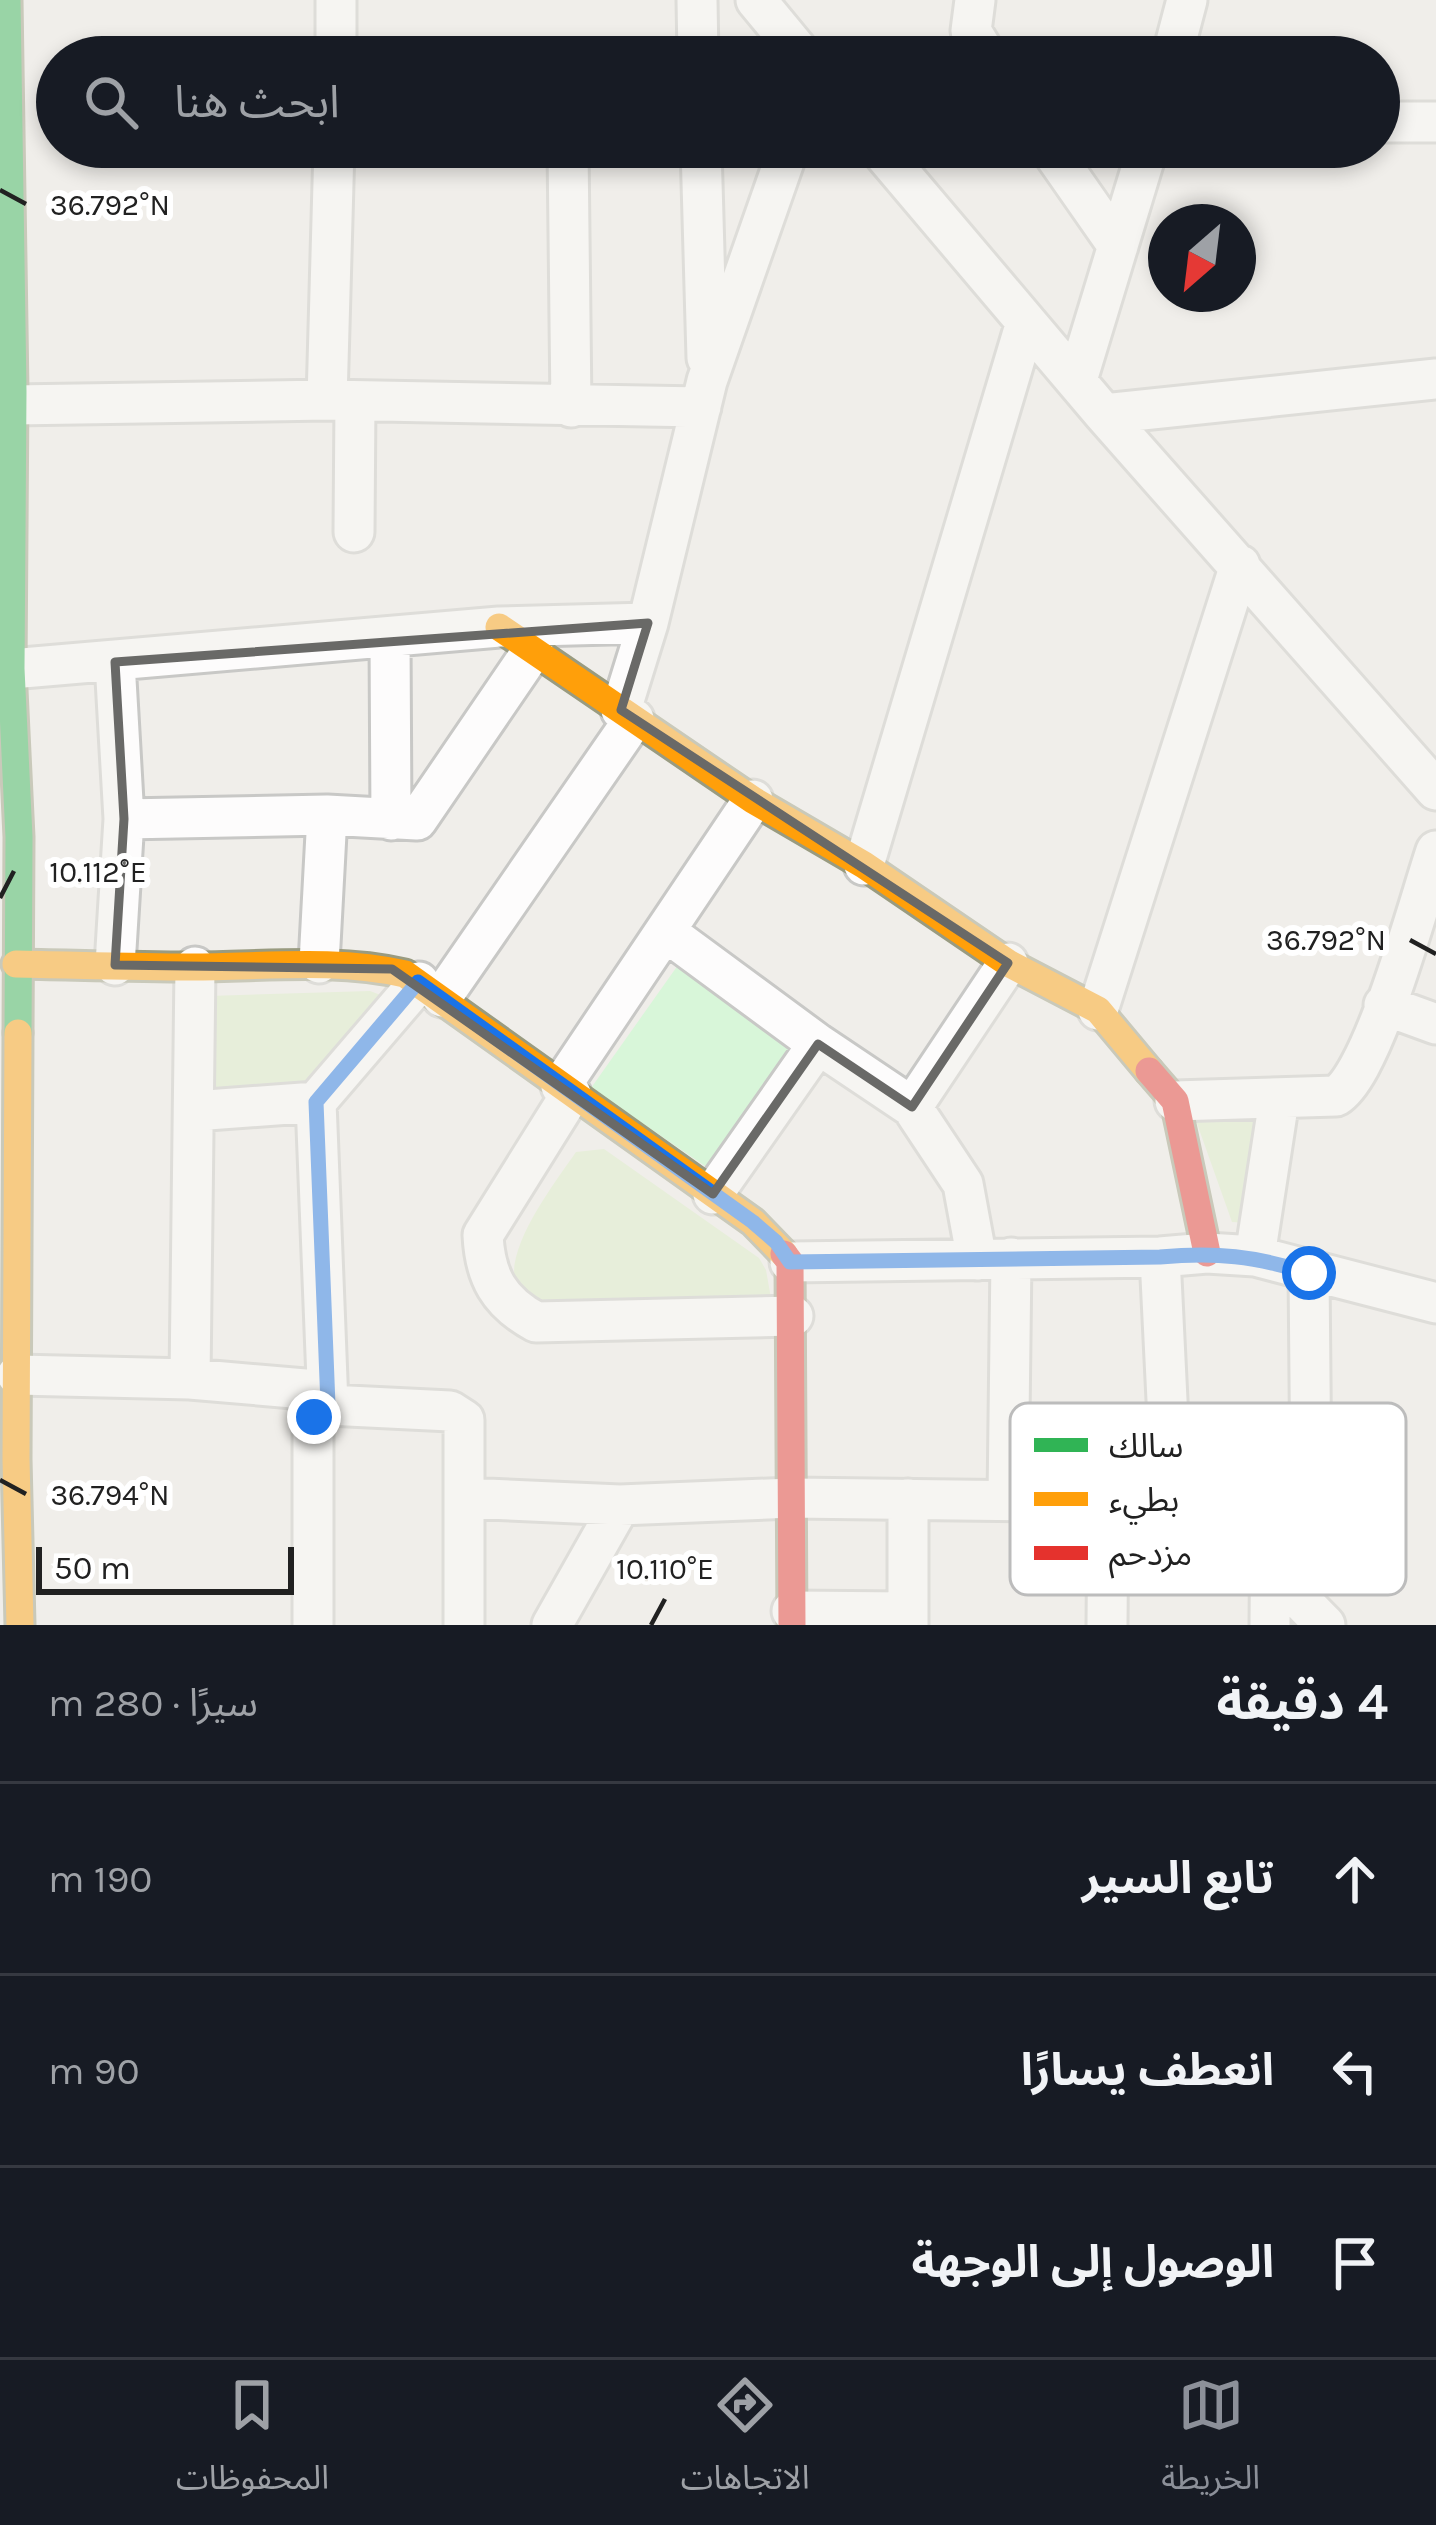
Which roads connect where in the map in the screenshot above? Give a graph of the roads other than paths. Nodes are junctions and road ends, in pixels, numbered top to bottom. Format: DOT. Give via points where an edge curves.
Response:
graph roads {
  1 [pos="8,0"];
  2 [pos="336,0"];
  3 [pos="697,0"];
  4 [pos="756,0"];
  5 [pos="975,0"];
  6 [pos="1187,0"];
  7 [pos="336,36"];
  8 [pos="698,36"];
  9 [pos="786,36"];
  10 [pos="974,36"];
  11 [pos="1178,36"];
  12 [pos="1400,122"];
  13 [pos="1436,122"];
  14 [pos="335,168"];
  15 [pos="568,168"];
  16 [pos="700,168"];
  17 [pos="782,168"];
  18 [pos="896,168"];
  19 [pos="1064,168"];
  20 [pos="1142,168"];
  21 [pos="5,178"];
  22 [pos="1118,246"];
  23 [pos="1026,322"];
  24 [pos="1077,380"];
  25 [pos="1436,380"];
  26 [pos="704,394"];
  27 [pos="9,396"];
  28 [pos="341,400"];
  29 [pos="571,407"];
  30 [pos="1104,414"];
  31 [pos="354,532"];
  32 [pos="1240,565"];
  33 [pos="648,623"];
  34 [pos="500,627"];
  35 [pos="390,638"];
  36 [pos="533,650"];
  37 [pos="116,662"];
  38 [pos="11,669"];
  39 [pos="627,714"];
  40 [pos="1436,790"];
  41 [pos="753,800"];
  42 [pos="327,815"];
  43 [pos="124,819"];
  44 [pos="391,820"];
  45 [pos="9,835"];
  46 [pos="1436,851"];
  47 [pos="864,865"];
  48 [pos="666,932"];
  49 [pos="319,963"];
  50 [pos="16,964"];
  51 [pos="1008,964"];
  52 [pos="115,965"];
  53 [pos="195,967"];
  54 [pos="430,989"];
  55 [pos="1384,1005"];
  56 [pos="1098,1010"];
  57 [pos="1436,1024"];
  58 [pos="818,1044"];
  59 [pos="566,1090"];
  60 [pos="9,1099"];
  61 [pos="1279,1100"];
  62 [pos="316,1102"];
  63 [pos="1175,1102"];
  64 [pos="912,1107"];
  65 [pos="194,1111"];
  66 [pos="713,1194"];
  67 [pos="1207,1253"];
  68 [pos="1255,1256"];
  69 [pos="1160,1257"];
  70 [pos="994,1259"];
  71 [pos="790,1262"];
  72 [pos="1309,1273"];
  73 [pos="1436,1303"];
  74 [pos="793,1316"];
  75 [pos="9,1320"];
  76 [pos="17,1375"];
  77 [pos="190,1379"];
  78 [pos="328,1398"];
  79 [pos="1167,1403"];
  80 [pos="1310,1403"];
  81 [pos="8,1459"];
  82 [pos="464,1498"];
  83 [pos="792,1498"];
  84 [pos="908,1499"];
  85 [pos="1008,1500"];
  86 [pos="620,1505"];
  87 [pos="1107,1595"];
  88 [pos="1296,1595"];
  89 [pos="792,1618"];
  90 [pos="907,1619"];
  91 [pos="20,1625"];
  92 [pos="313,1625"];
  93 [pos="464,1625"];
  94 [pos="552,1625"];
  95 [pos="1107,1625"];
  96 [pos="1325,1625"];
  1 -- 21 [label="street"];
  2 -- 7 [label="street"];
  3 -- 8 [label="street"];
  4 -- 9 [label="street"];
  5 -- 10 [label="street"];
  6 -- 11 [label="street"];
  12 -- 13 [label="street"];
  14 -- 28 [label="street"];
  15 -- 29 [label="street"];
  16 -- 26 [label="street"];
  17 -- 26 [label="street"];
  18 -- 23 [label="street"];
  19 -- 22 [label="street"];
  20 -- 22 [label="street"];
  21 -- 27 [label="street"];
  22 -- 24 [label="street"];
  23 -- 24 [label="street"];
  23 -- 47 [label="street"];
  24 -- 30 [label="street"];
  25 -- 30 [label="street"];
  26 -- 29 [label="street"];
  26 -- 33 [label="street"];
  27 -- 28 [label="street"];
  27 -- 38 [label="street"];
  28 -- 29 [label="street"];
  28 -- 31 [label="street"];
  30 -- 32 [label="street"];
  32 -- 40 [label="street"];
  32 -- 56 [label="street"];
  33 -- 34 [label="street"];
  33 -- 39 [label="street"];
  34 -- 35 [label="street"];
  34 -- 36 [label="street"];
  35 -- 37 [label="street"];
  35 -- 44 [label="street"];
  36 -- 39 [label="street"];
  36 -- 44 [label="street" via="417,820"];
  37 -- 38 [label="street"];
  37 -- 43 [label="street"];
  38 -- 45 [label="street"];
  39 -- 41 [label="street"];
  39 -- 54 [label="street"];
  41 -- 47 [label="street"];
  41 -- 48 [label="street"];
  42 -- 43 [label="street"];
  42 -- 44 [label="street"];
  42 -- 49 [label="street"];
  43 -- 52 [label="street"];
  45 -- 50 [label="street"];
  46 -- 55 [label="street"];
  47 -- 51 [label="street"];
  48 -- 58 [label="street"];
  48 -- 59 [label="street"];
  49 -- 53 [label="street"];
  49 -- 54 [label="street" via="392,969"];
  50 -- 52 [label="street"];
  50 -- 60 [label="street"];
  51 -- 56 [label="street"];
  51 -- 64 [label="street"];
  52 -- 53 [label="street"];
  53 -- 65 [label="street"];
  54 -- 59 [label="street"];
  54 -- 62 [label="street"];
  55 -- 57 [label="street"];
  55 -- 61 [label="street" via="1349,1088"];
  56 -- 63 [label="street"];
  58 -- 64 [label="street"];
  58 -- 66 [label="street"];
  59 -- 66 [label="street"];
  59 -- 74 [label="street" via="483,1235 494,1287 513,1309 536,1322"];
  60 -- 75 [label="street"];
  61 -- 63 [label="street"];
  61 -- 68 [label="street"];
  62 -- 65 [label="street"];
  62 -- 78 [label="street"];
  63 -- 67 [label="street"];
  64 -- 70 [label="street" via="963,1184"];
  65 -- 77 [label="street"];
  66 -- 71 [label="street"];
  67 -- 68 [label="street"];
  67 -- 69 [label="street"];
  68 -- 72 [label="street"];
  69 -- 70 [label="street"];
  69 -- 79 [label="street"];
  70 -- 71 [label="street"];
  70 -- 85 [label="street"];
  71 -- 74 [label="street"];
  72 -- 73 [label="street"];
  72 -- 80 [label="street"];
  74 -- 83 [label="street"];
  75 -- 76 [label="street"];
  76 -- 77 [label="street"];
  76 -- 81 [label="street"];
  77 -- 78 [label="street"];
  78 -- 82 [label="street" via="456,1412 464,1420"];
  78 -- 92 [label="street" via="314,1417"];
  81 -- 91 [label="street"];
  82 -- 86 [label="street"];
  82 -- 93 [label="street"];
  83 -- 84 [label="street"];
  83 -- 86 [label="street"];
  83 -- 89 [label="street"];
  84 -- 85 [label="street"];
  84 -- 90 [label="street"];
  86 -- 94 [label="street"];
  87 -- 95 [label="street"];
  88 -- 96 [label="street"];
  89 -- 90 [label="street"];
}
